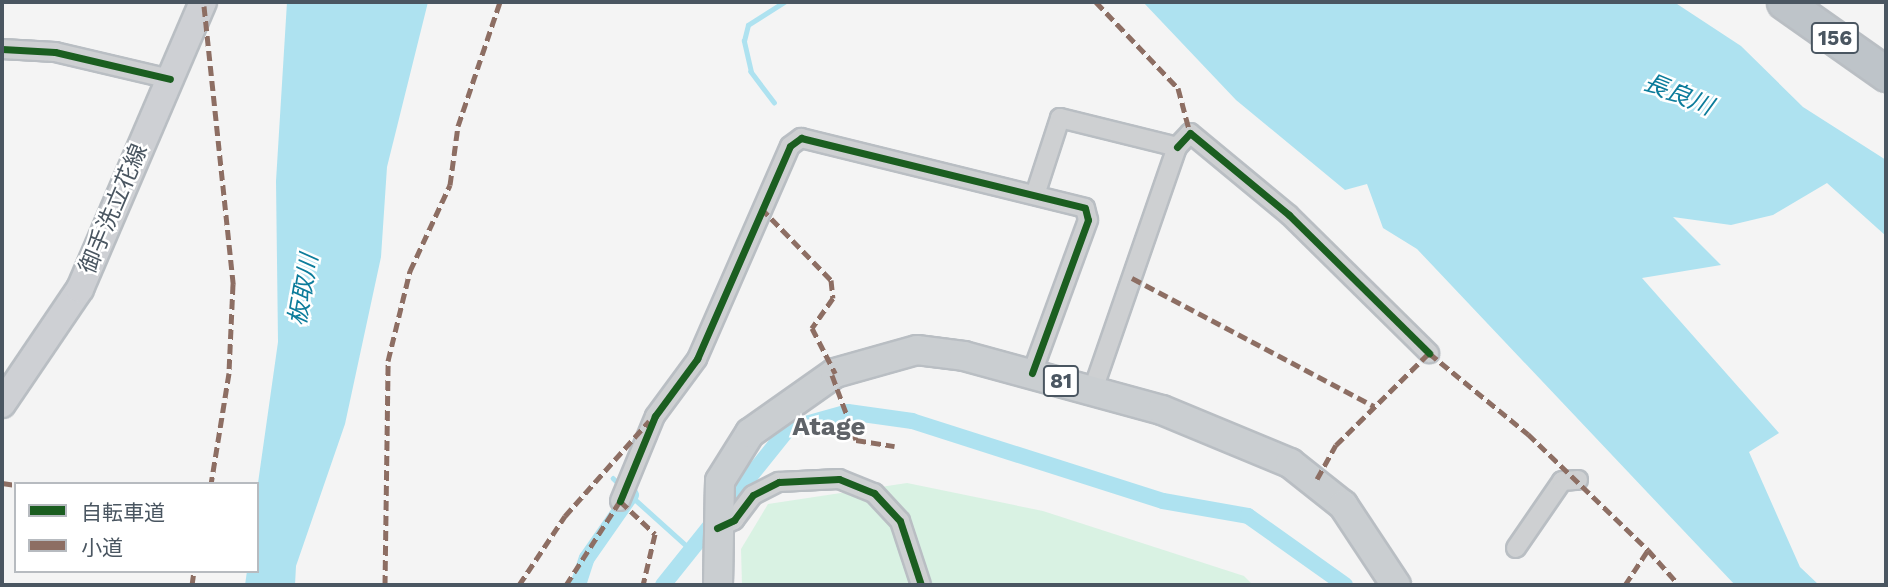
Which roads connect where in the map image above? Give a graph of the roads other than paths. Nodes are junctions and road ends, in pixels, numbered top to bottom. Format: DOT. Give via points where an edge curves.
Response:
graph roads {
  1 [pos="203,2"];
  2 [pos="1784,2"];
  3 [pos="2,50"];
  4 [pos="1886,74"];
  5 [pos="170,79"];
  6 [pos="1177,147"];
  7 [pos="1035,195"];
  8 [pos="1429,353"];
  9 [pos="1032,373"];
  10 [pos="1093,390"];
  11 [pos="2,404"];
  12 [pos="1578,480"];
  13 [pos="620,501"];
  14 [pos="717,515"];
  15 [pos="1516,548"];
  16 [pos="718,585"];
  17 [pos="921,585"];
  18 [pos="1396,585"];
  1 -- 5 [label="main road, 御手洗立花線"];
  2 -- 4 [label="highway, 156"];
  3 -- 5 [label="street" via="55,52"];
  5 -- 11 [label="main road, 御手洗立花線" via="80,289"];
  6 -- 7 [label="street" via="1060,118"];
  6 -- 8 [label="street" via="1190,133 1289,215"];
  6 -- 10 [label="street"];
  7 -- 9 [label="street" via="1086,208 1088,220"];
  7 -- 13 [label="street" via="796,140 711,332 654,416"];
  9 -- 10 [label="main road, 81"];
  9 -- 14 [label="main road, 81" via="917,350 871,359 835,373 750,433"];
  10 -- 18 [label="main road, 81" via="1175,415 1317,479 1343,505"];
  12 -- 15 [label="street" via="1562,481"];
  14 -- 16 [label="main road, 81"];
  14 -- 17 [label="street" via="734,520 753,495 779,482 839,479 874,493 900,521"];
}
